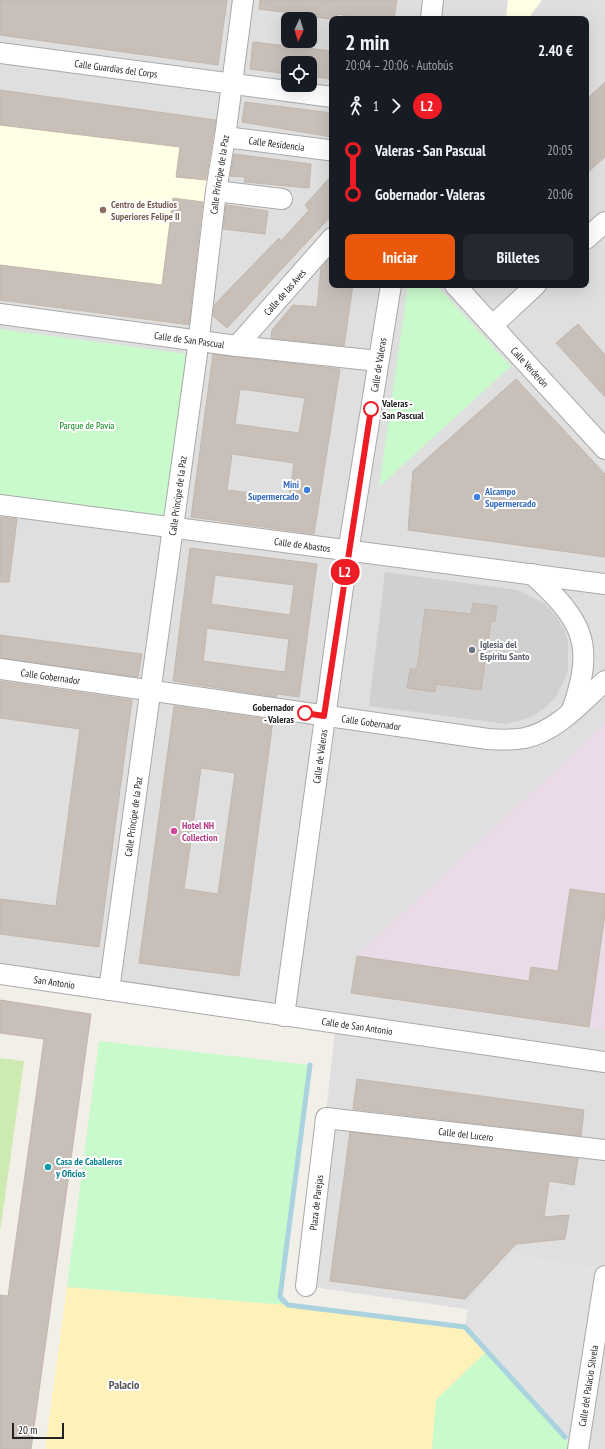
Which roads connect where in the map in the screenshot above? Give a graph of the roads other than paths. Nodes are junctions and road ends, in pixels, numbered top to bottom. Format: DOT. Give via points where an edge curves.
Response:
graph roads {
  1 [pos="243,0"];
  2 [pos="433,0"];
  3 [pos="430,16"];
  4 [pos="0,53"];
  5 [pos="232,83"];
  6 [pos="329,97"];
  7 [pos="226,137"];
  8 [pos="328,150"];
  9 [pos="216,191"];
  10 [pos="282,199"];
  11 [pos="605,222"];
  12 [pos="589,236"];
  13 [pos="329,241"];
  14 [pos="390,288"];
  15 [pos="458,288"];
  16 [pos="533,288"];
  17 [pos="0,314"];
  18 [pos="493,325"];
  19 [pos="198,341"];
  20 [pos="237,346"];
  21 [pos="378,362"];
  22 [pos="605,449"];
  23 [pos="0,504"];
  24 [pos="172,527"];
  25 [pos="349,550"];
  26 [pos="532,574"];
  27 [pos="605,584"];
  28 [pos="0,669"];
  29 [pos="605,681"];
  30 [pos="151,691"];
  31 [pos="572,712"];
  32 [pos="324,716"];
  33 [pos="0,974"];
  34 [pos="109,990"];
  35 [pos="284,1016"];
  36 [pos="605,1062"];
  37 [pos="326,1118"];
  38 [pos="605,1150"];
  39 [pos="605,1276"];
  40 [pos="306,1286"];
  41 [pos="578,1449"];
  1 -- 5 [label="street, Calle Príncipe de la Paz"];
  2 -- 3 [label="street"];
  4 -- 5 [label="street, Calle Guardias del Corps"];
  5 -- 6 [label="street, Calle Guardias del Corps"];
  5 -- 7 [label="street, Calle Príncipe de la Paz"];
  7 -- 8 [label="street, Calle Residencia"];
  7 -- 9 [label="street, Calle Príncipe de la Paz"];
  9 -- 10 [label="street"];
  9 -- 19 [label="street, Calle Príncipe de la Paz"];
  11 -- 12 [label="street"];
  13 -- 20 [label="street, Calle de las Aves"];
  14 -- 21 [label="street, Calle de Valeras"];
  15 -- 18 [label="street, Calle Verderón"];
  16 -- 18 [label="street"];
  17 -- 19 [label="street, Calle de San Pascual"];
  18 -- 22 [label="street, Calle Verderón"];
  19 -- 20 [label="street, Calle de San Pascual"];
  19 -- 24 [label="street, Calle Príncipe de la Paz"];
  20 -- 21 [label="street, Calle de San Pascual"];
  21 -- 25 [label="street, Calle de Valeras"];
  23 -- 24 [label="street, Calle de Abastos"];
  24 -- 25 [label="street, Calle de Abastos"];
  24 -- 30 [label="street, Calle Príncipe de la Paz"];
  25 -- 26 [label="street, Calle de Abastos"];
  25 -- 32 [label="street, Calle de Valeras"];
  26 -- 27 [label="street, Calle de Abastos"];
  26 -- 31 [label="street" via="568,609 582,639 583,671"];
  28 -- 30 [label="street, Calle Gobernador"];
  29 -- 31 [label="street, Calle Gobernador"];
  30 -- 32 [label="street, Calle Gobernador"];
  30 -- 34 [label="street, Calle Príncipe de la Paz"];
  31 -- 32 [label="street, Calle Gobernador" via="526,738 509,740"];
  32 -- 35 [label="street, Calle de Valeras"];
  33 -- 34 [label="street, San Antonio"];
  34 -- 35 [label="street, Calle de San Antonio"];
  35 -- 36 [label="street, Calle de San Antonio"];
  37 -- 38 [label="street, Calle del Lucero"];
  37 -- 40 [label="street, Plaza de Parejas"];
  39 -- 41 [label="street, Calle del Palacio Silvela"];
}
